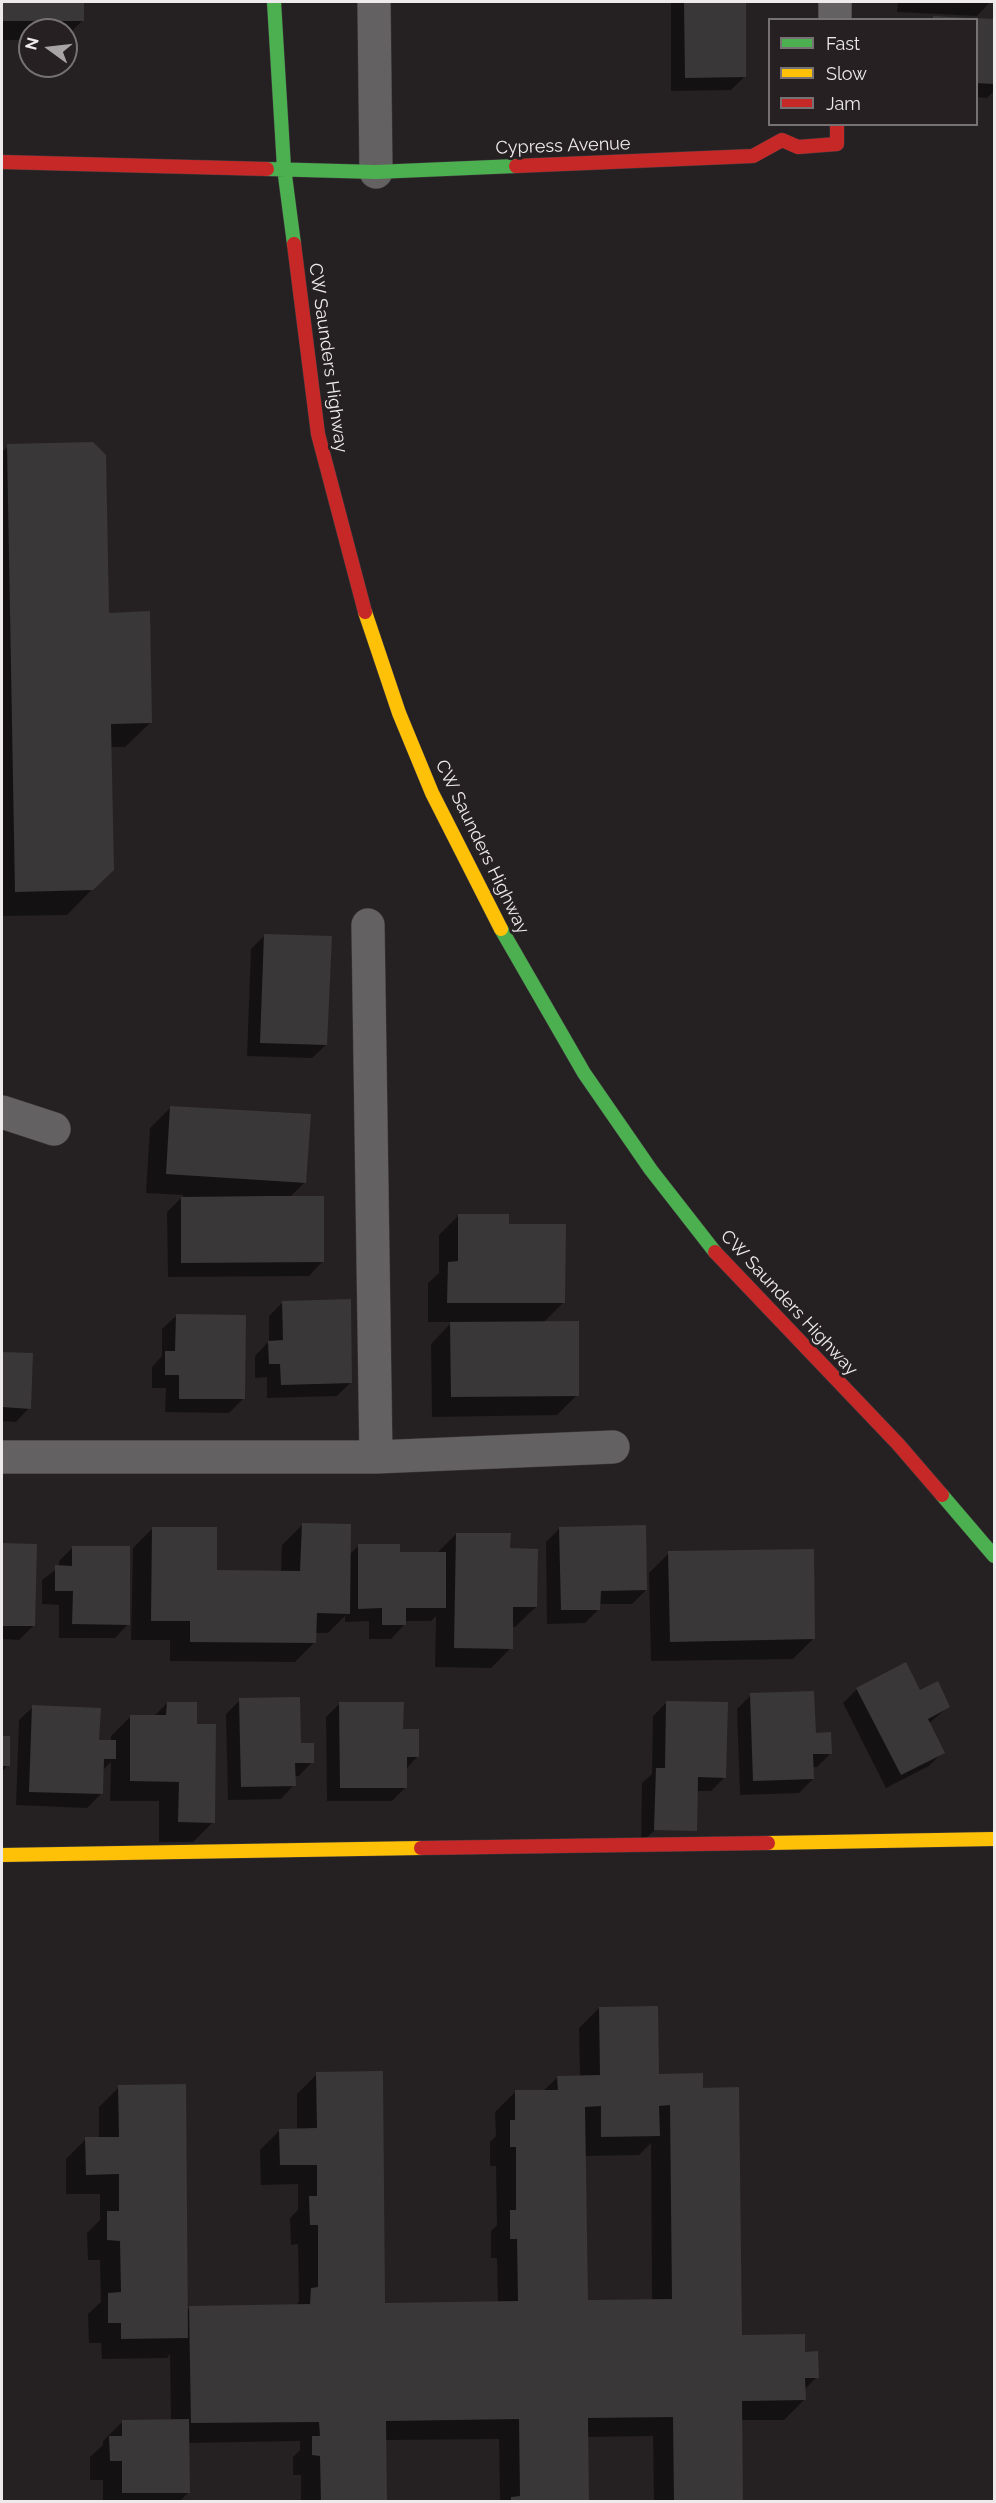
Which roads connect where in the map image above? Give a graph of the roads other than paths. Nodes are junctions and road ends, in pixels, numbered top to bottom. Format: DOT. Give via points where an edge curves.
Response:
graph roads {
  1 [pos="274,2"];
  2 [pos="374,2"];
  3 [pos="835,2"];
  4 [pos="835,18"];
  5 [pos="837,126"];
  6 [pos="2,162"];
  7 [pos="284,168"];
  8 [pos="376,172"];
  9 [pos="368,925"];
  10 [pos="2,1112"];
  11 [pos="54,1129"];
  12 [pos="614,1447"];
  13 [pos="2,1457"];
  14 [pos="376,1457"];
  15 [pos="994,1556"];
  16 [pos="994,1839"];
  17 [pos="2,1855"];
  1 -- 7 [label="street, CW Saunders Highway"];
  2 -- 8 [label="street"];
  3 -- 4 [label="street"];
  5 -- 8 [label="street, Cypress Avenue" via="837,144 798,147 782,140 753,156"];
  6 -- 7 [label="street, Cypress Avenue"];
  7 -- 8 [label="street, Cypress Avenue"];
  7 -- 15 [label="street, CW Saunders Highway" via="318,434 348,555 370,630 432,793 504,934 584,1073 651,1170 724,1264 898,1444"];
  9 -- 14 [label="street"];
  10 -- 11 [label="street"];
  12 -- 14 [label="street"];
  13 -- 14 [label="street"];
  16 -- 17 [label="street"];
}
